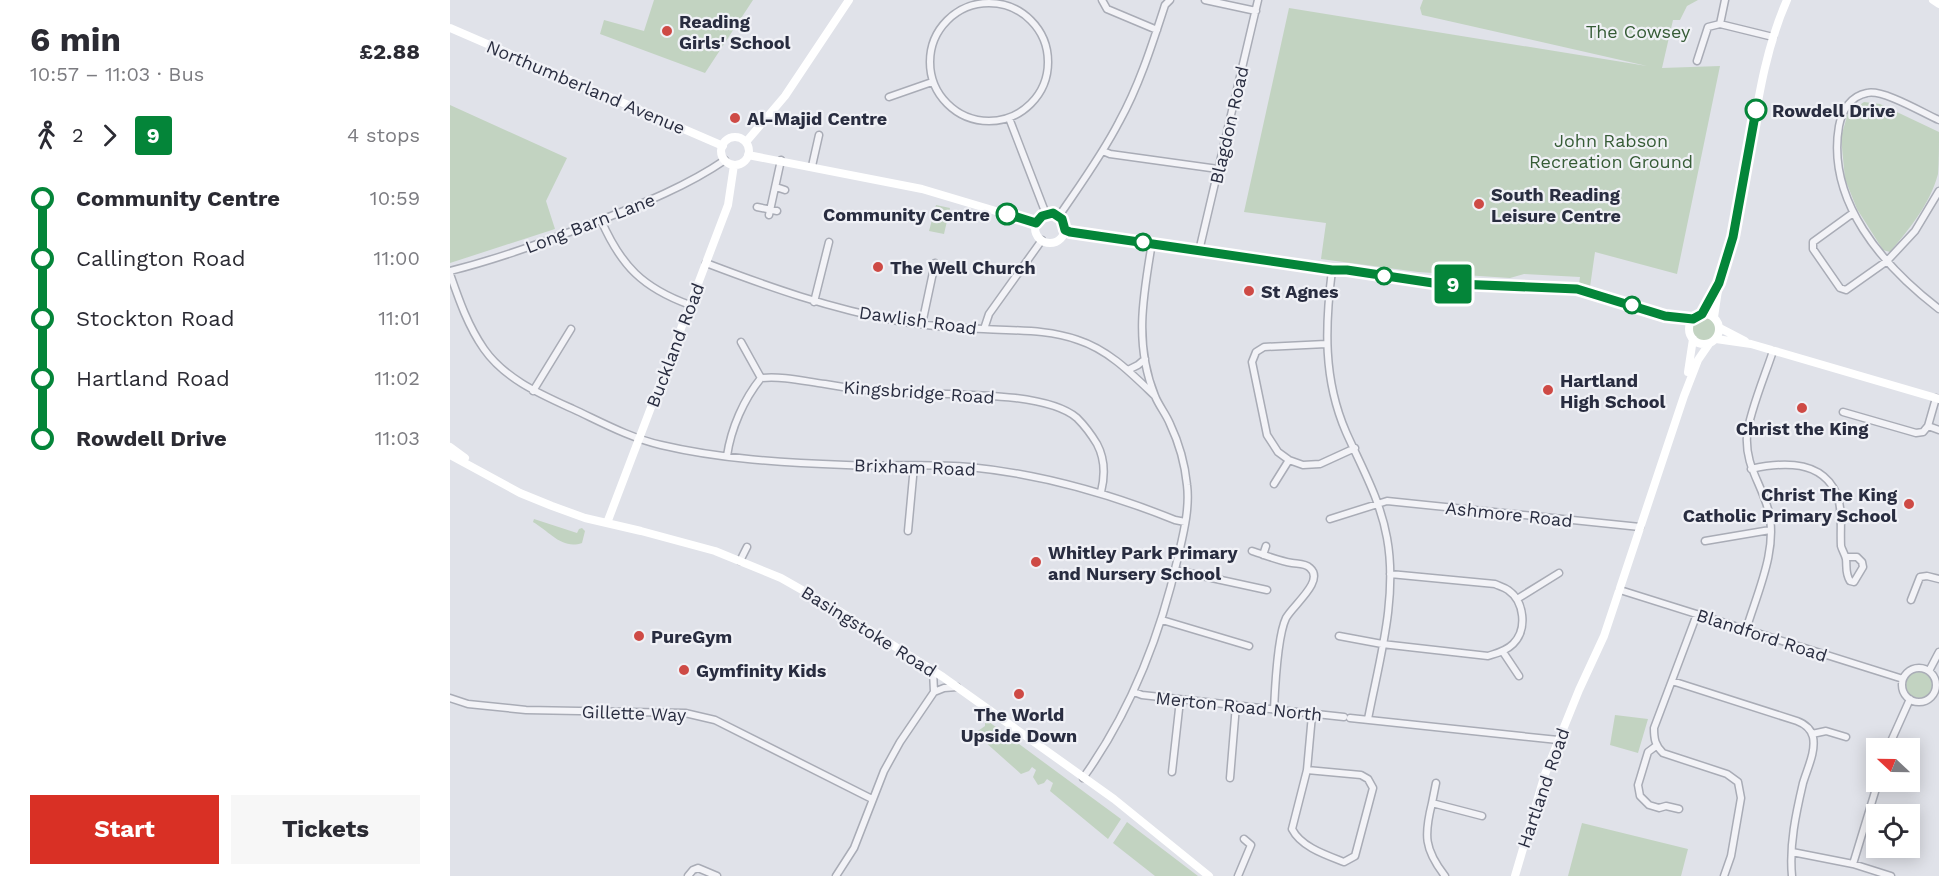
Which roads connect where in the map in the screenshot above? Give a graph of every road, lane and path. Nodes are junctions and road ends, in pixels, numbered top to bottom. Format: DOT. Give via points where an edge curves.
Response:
graph roads {
  1 [pos="849,0"];
  2 [pos="1102,0"];
  3 [pos="1170,0"];
  4 [pos="1205,0"];
  5 [pos="1258,0"];
  6 [pos="1725,0"];
  7 [pos="1787,0"];
  8 [pos="1933,0"];
  9 [pos="998,2"];
  10 [pos="1939,4"];
  11 [pos="1256,11"];
  12 [pos="1720,24"];
  13 [pos="450,28"];
  14 [pos="1157,30"];
  15 [pos="1773,37"];
  16 [pos="1697,61"];
  17 [pos="932,82"];
  18 [pos="889,97"];
  19 [pos="1009,118"];
  20 [pos="1939,120"];
  21 [pos="819,135"];
  22 [pos="746,142"];
  23 [pos="723,146"];
  24 [pos="1103,151"];
  25 [pos="748,155"];
  26 [pos="725,160"];
  27 [pos="781,160"];
  28 [pos="734,165"];
  29 [pos="812,166"];
  30 [pos="1218,169"];
  31 [pos="776,187"];
  32 [pos="785,190"];
  33 [pos="1939,191"];
  34 [pos="757,207"];
  35 [pos="1853,213"];
  36 [pos="1046,214"];
  37 [pos="1059,216"];
  38 [pos="601,220"];
  39 [pos="1036,223"];
  40 [pos="1065,230"];
  41 [pos="1042,240"];
  42 [pos="829,242"];
  43 [pos="1152,243"];
  44 [pos="1199,250"];
  45 [pos="1887,261"];
  46 [pos="706,263"];
  47 [pos="935,263"];
  48 [pos="1332,270"];
  49 [pos="450,273"];
  50 [pos="1719,283"];
  51 [pos="814,302"];
  52 [pos="690,305"];
  53 [pos="1939,309"];
  54 [pos="1702,314"];
  55 [pos="1665,316"];
  56 [pos="1713,317"];
  57 [pos="1693,319"];
  58 [pos="922,324"];
  59 [pos="1720,328"];
  60 [pos="571,329"];
  61 [pos="984,329"];
  62 [pos="1691,335"];
  63 [pos="1713,341"];
  64 [pos="741,342"];
  65 [pos="1326,344"];
  66 [pos="1751,344"];
  67 [pos="1773,351"];
  68 [pos="1145,359"];
  69 [pos="1128,370"];
  70 [pos="761,378"];
  71 [pos="533,391"];
  72 [pos="1683,396"];
  73 [pos="1155,397"];
  74 [pos="1938,398"];
  75 [pos="1843,412"];
  76 [pos="1928,426"];
  77 [pos="1939,430"];
  78 [pos="640,439"];
  79 [pos="450,447"];
  80 [pos="1355,448"];
  81 [pos="450,455"];
  82 [pos="728,456"];
  83 [pos="1289,460"];
  84 [pos="450,461"];
  85 [pos="915,466"];
  86 [pos="1751,469"];
  87 [pos="484,473"];
  88 [pos="1274,484"];
  89 [pos="1101,492"];
  90 [pos="1379,504"];
  91 [pos="1330,519"];
  92 [pos="1185,522"];
  93 [pos="607,523"];
  94 [pos="1640,527"];
  95 [pos="1770,530"];
  96 [pos="908,531"];
  97 [pos="1705,541"];
  98 [pos="1266,546"];
  99 [pos="747,547"];
  100 [pos="1252,551"];
  101 [pos="1263,555"];
  102 [pos="1845,557"];
  103 [pos="740,561"];
  104 [pos="1175,570"];
  105 [pos="1559,573"];
  106 [pos="1390,574"];
  107 [pos="1939,579"];
  108 [pos="1268,590"];
  109 [pos="1620,590"];
  110 [pos="1517,599"];
  111 [pos="1911,600"];
  112 [pos="1697,614"];
  113 [pos="1162,620"];
  114 [pos="1746,630"];
  115 [pos="1339,636"];
  116 [pos="1382,644"];
  117 [pos="1249,646"];
  118 [pos="1503,652"];
  119 [pos="1939,652"];
  120 [pos="933,670"];
  121 [pos="1929,671"];
  122 [pos="1519,676"];
  123 [pos="1903,679"];
  124 [pos="1672,681"];
  125 [pos="958,687"];
  126 [pos="934,692"];
  127 [pos="1134,692"];
  128 [pos="1937,693"];
  129 [pos="450,698"];
  130 [pos="1910,699"];
  131 [pos="1180,700"];
  132 [pos="1236,705"];
  133 [pos="1274,710"];
  134 [pos="1312,715"];
  135 [pos="1368,719"];
  136 [pos="1812,734"];
  137 [pos="1846,737"];
  138 [pos="1892,738"];
  139 [pos="1558,740"];
  140 [pos="1656,746"];
  141 [pos="1306,770"];
  142 [pos="1172,772"];
  143 [pos="1083,778"];
  144 [pos="1230,778"];
  145 [pos="1436,783"];
  146 [pos="1875,792"];
  147 [pos="872,799"];
  148 [pos="1432,803"];
  149 [pos="1679,809"];
  150 [pos="1482,816"];
  151 [pos="1244,839"];
  152 [pos="1792,852"];
  153 [pos="1852,864"];
  154 [pos="688,876"];
  155 [pos="717,876"];
  156 [pos="836,876"];
  157 [pos="1209,876"];
  158 [pos="1238,876"];
  159 [pos="1445,876"];
  160 [pos="1515,876"];
  161 [pos="1724,876"];
  162 [pos="1792,876"];
  163 [pos="1891,876"];
  1 -- 22 [label="street" via="785,96"];
  2 -- 14 [label="street" via="1107,9"];
  3 -- 14 [label="street"];
  4 -- 11 [label="street"];
  5 -- 11 [label="street, Blagdon Road"];
  6 -- 12 [label="street"];
  7 -- 15 [label="street"];
  8 -- 10 [label="street"];
  9 -- 17 [label="street" via="966,7 944,23 932,43"];
  9 -- 19 [label="street" via="1031,20 1048,54 1041,90 1028,107"];
  11 -- 30 [label="street, Blagdon Road"];
  12 -- 15 [label="street"];
  12 -- 16 [label="street" via="1708,27"];
  13 -- 23 [label="street, Northumberland Avenue"];
  14 -- 24 [label="street" via="1137,86"];
  15 -- 50 [label="street" via="1733,237"];
  17 -- 18 [label="street"];
  17 -- 19 [label="street" via="963,116 993,122"];
  19 -- 36 [label="street"];
  20 -- 35 [label="street" via="1868,92 1849,102 1840,121 1837,141 1840,177"];
  21 -- 29 [label="street"];
  22 -- 23 [label="street" via="733,138"];
  22 -- 25 [label="street"];
  23 -- 26 [label="street"];
  24 -- 30 [label="street"];
  24 -- 37 [label="street"];
  25 -- 27 [label="street"];
  25 -- 28 [label="street" via="743,163"];
  26 -- 28 [label="street"];
  26 -- 38 [label="street, Long Barn Lane" via="671,191"];
  27 -- 29 [label="street"];
  27 -- 31 [label="street"];
  28 -- 46 [label="street, Buckland Road" via="728,205"];
  29 -- 39 [label="street" via="922,189"];
  30 -- 44 [label="street, Blagdon Road"];
  31 -- 32 [label="street"];
  31 -- 34 [label="street" via="772,212"];
  33 -- 45 [label="street" via="1915,231"];
  35 -- 45 [label="street"];
  35 -- 45 [label="street" via="1813,242 1813,249 1840,288 1846,290"];
  36 -- 37 [label="street"];
  36 -- 39 [label="street"];
  37 -- 40 [label="street"];
  38 -- 49 [label="street, Long Barn Lane"];
  38 -- 52 [label="street" via="618,256 643,282"];
  39 -- 41 [label="street" via="1036,233"];
  40 -- 41 [label="street" via="1056,241"];
  40 -- 43 [label="street"];
  41 -- 61 [label="street" via="989,314"];
  42 -- 51 [label="street"];
  43 -- 44 [label="street"];
  43 -- 68 [label="street" via="1141,309"];
  44 -- 48 [label="street"];
  45 -- 53 [label="street"];
  46 -- 51 [label="street, Dawlish Road"];
  46 -- 52 [label="street, Buckland Road"];
  47 -- 58 [label="street"];
  48 -- 55 [label="street" via="1433,283 1577,289"];
  48 -- 65 [label="street"];
  49 -- 71 [label="street, Brixham Road" via="466,318 484,350 505,372"];
  50 -- 54 [label="street"];
  50 -- 56 [label="street"];
  51 -- 58 [label="street, Dawlish Road"];
  52 -- 78 [label="street, Buckland Road"];
  54 -- 56 [label="street"];
  54 -- 57 [label="street"];
  55 -- 57 [label="street"];
  55 -- 62 [label="street"];
  56 -- 59 [label="street"];
  57 -- 62 [label="street"];
  58 -- 61 [label="street, Dawlish Road"];
  59 -- 63 [label="street"];
  59 -- 66 [label="street"];
  60 -- 71 [label="street"];
  61 -- 69 [label="street, Dawlish Road" via="1048,332 1080,340"];
  62 -- 63 [label="street" via="1702,345"];
  62 -- 72 [label="street, Hartland Road"];
  63 -- 66 [label="street"];
  63 -- 72 [label="street, Hartland Road" via="1698,360"];
  64 -- 70 [label="street"];
  65 -- 80 [label="street" via="1334,398"];
  65 -- 83 [label="street" via="1264,347 1256,352 1252,362 1267,435"];
  66 -- 67 [label="street"];
  67 -- 74 [label="street"];
  67 -- 86 [label="street" via="1747,432"];
  68 -- 69 [label="street"];
  68 -- 73 [label="street"];
  69 -- 73 [label="street, Dawlish Road"];
  70 -- 82 [label="street" via="747,398"];
  70 -- 89 [label="street, Kingsbridge Road" via="779,376 895,393 997,397 1056,407 1076,417 1091,433 1101,452"];
  71 -- 78 [label="street, Brixham Road"];
  72 -- 94 [label="street, Hartland Road"];
  73 -- 92 [label="street" via="1178,441 1188,487"];
  74 -- 76 [label="street"];
  75 -- 76 [label="street" via="1916,433"];
  76 -- 77 [label="street"];
  78 -- 82 [label="street, Brixham Road"];
  78 -- 93 [label="street, Buckland Road"];
  79 -- 87 [label="street, Basingstoke Road"];
  80 -- 83 [label="street" via="1320,464 1303,465"];
  80 -- 90 [label="street"];
  81 -- 87 [label="street, Basingstoke Road"];
  82 -- 85 [label="street, Brixham Road"];
  83 -- 88 [label="street"];
  84 -- 87 [label="street"];
  85 -- 89 [label="street, Brixham Road" via="1017,473"];
  85 -- 96 [label="street"];
  86 -- 95 [label="street" via="1768,510"];
  86 -- 102 [label="street" via="1790,463 1820,474 1838,496"];
  87 -- 93 [label="street, Basingstoke Road" via="520,493"];
  89 -- 92 [label="street, Brixham Road"];
  90 -- 91 [label="street, Ashmore Road"];
  90 -- 94 [label="street, Ashmore Road" via="1387,501"];
  90 -- 106 [label="street"];
  92 -- 104 [label="street"];
  93 -- 103 [label="street, Basingstoke Road"];
  94 -- 109 [label="street, Hartland Road"];
  95 -- 97 [label="street"];
  95 -- 114 [label="street" via="1768,555"];
  98 -- 101 [label="street"];
  99 -- 103 [label="street"];
  100 -- 101 [label="street"];
  101 -- 133 [label="street" via="1303,564 1314,574 1311,587 1284,624"];
  103 -- 120 [label="street, Basingstoke Road" via="813,596"];
  104 -- 108 [label="street"];
  104 -- 113 [label="street"];
  105 -- 110 [label="street"];
  106 -- 110 [label="street" via="1495,584"];
  106 -- 116 [label="street"];
  107 -- 111 [label="street" via="1920,577"];
  109 -- 112 [label="street, Blandford Road"];
  109 -- 139 [label="street, Hartland Road"];
  110 -- 118 [label="street" via="1521,631 1514,644"];
  112 -- 114 [label="street, Blandford Road"];
  112 -- 124 [label="street"];
  113 -- 117 [label="street"];
  113 -- 127 [label="street"];
  114 -- 123 [label="street, Blandford Road"];
  115 -- 116 [label="street"];
  116 -- 118 [label="street" via="1488,656"];
  116 -- 135 [label="street"];
  118 -- 122 [label="street"];
  119 -- 121 [label="street"];
  120 -- 125 [label="street, Basingstoke Road"];
  120 -- 126 [label="street"];
  121 -- 123 [label="street" via="1914,668"];
  121 -- 128 [label="street" via="1935,678"];
  123 -- 130 [label="street" via="1903,690"];
  124 -- 136 [label="street" via="1797,721"];
  124 -- 140 [label="street" via="1654,728"];
  125 -- 126 [label="street"];
  125 -- 143 [label="street, Basingstoke Road"];
  126 -- 147 [label="street" via="900,742"];
  127 -- 131 [label="street, Merton Road North"];
  127 -- 143 [label="street"];
  128 -- 130 [label="street" via="1921,702"];
  129 -- 147 [label="street, Gillette Way" via="468,704 526,710 685,713 715,720"];
  130 -- 138 [label="street"];
  131 -- 132 [label="street, Merton Road North"];
  131 -- 142 [label="street"];
  132 -- 133 [label="street, Merton Road North"];
  132 -- 144 [label="street"];
  133 -- 134 [label="street, Merton Road North"];
  134 -- 135 [label="street, Merton Road North"];
  134 -- 141 [label="street"];
  135 -- 139 [label="street, Merton Road North"];
  136 -- 137 [label="street" via="1826,730"];
  136 -- 152 [label="street" via="1814,745"];
  139 -- 160 [label="street, Hartland Road"];
  140 -- 149 [label="street" via="1647,752 1638,785 1640,796 1649,805"];
  140 -- 161 [label="street" via="1738,782 1741,798"];
  141 -- 141 [label="street" via="1361,775 1373,788 1355,856 1344,862 1320,853 1296,837 1292,829"];
  143 -- 157 [label="street, Basingstoke Road"];
  145 -- 148 [label="street"];
  146 -- 153 [label="street"];
  147 -- 156 [label="street" via="854,848"];
  148 -- 150 [label="street"];
  148 -- 159 [label="street" via="1426,826 1429,849"];
  151 -- 158 [label="street" via="1251,845"];
  152 -- 153 [label="street"];
  152 -- 162 [label="street"];
  153 -- 163 [label="street"];
  154 -- 155 [label="street" via="698,868"];
}
